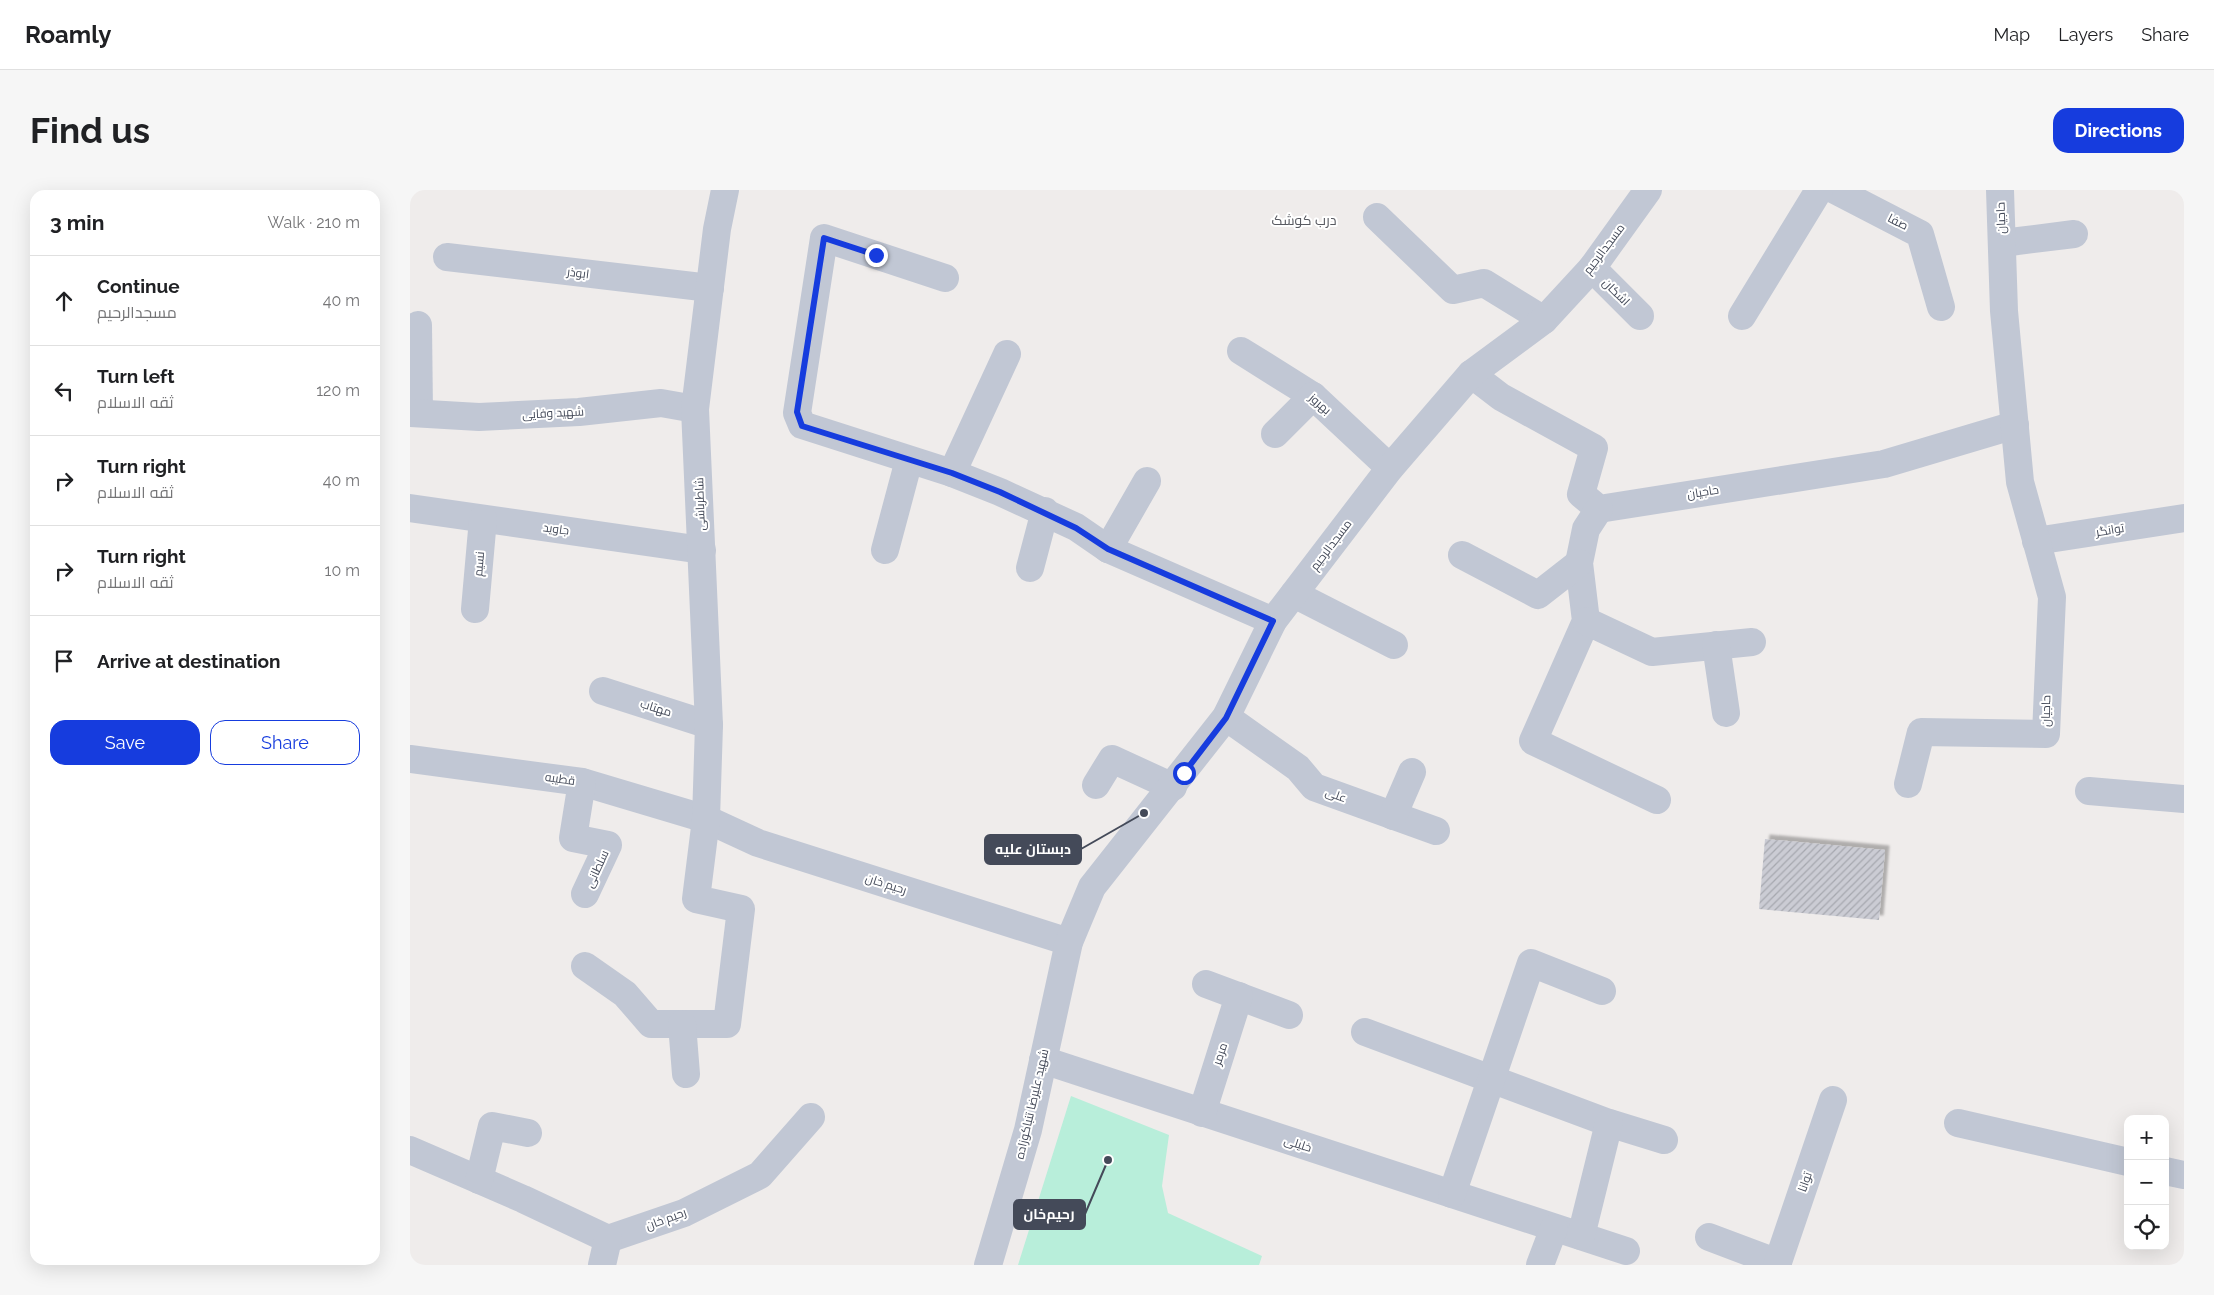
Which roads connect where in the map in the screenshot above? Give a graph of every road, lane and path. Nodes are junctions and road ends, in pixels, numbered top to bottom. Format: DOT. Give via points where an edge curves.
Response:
graph roads {
  1 [pos="725,190"];
  2 [pos="1648,190"];
  3 [pos="1819,190"];
  4 [pos="1835,190"];
  5 [pos="2000,190"];
  6 [pos="1377,217"];
  7 [pos="2074,234"];
  8 [pos="2002,243"];
  9 [pos="447,257"];
  10 [pos="1592,268"];
  11 [pos="945,278"];
  12 [pos="710,288"];
  13 [pos="1941,307"];
  14 [pos="1640,316"];
  15 [pos="1742,316"];
  16 [pos="1544,320"];
  17 [pos="418,326"];
  18 [pos="1242,351"];
  19 [pos="1007,354"];
  20 [pos="1471,374"];
  21 [pos="1313,396"];
  22 [pos="695,409"];
  23 [pos="414,413"];
  24 [pos="2015,424"];
  25 [pos="1275,434"];
  26 [pos="909,460"];
  27 [pos="1390,468"];
  28 [pos="952,473"];
  29 [pos="1147,481"];
  30 [pos="410,508"];
  31 [pos="1600,509"];
  32 [pos="1044,511"];
  33 [pos="2184,518"];
  34 [pos="483,519"];
  35 [pos="2036,541"];
  36 [pos="1108,549"];
  37 [pos="702,550"];
  38 [pos="885,550"];
  39 [pos="1462,555"];
  40 [pos="1579,563"];
  41 [pos="1030,568"];
  42 [pos="1294,594"];
  43 [pos="475,609"];
  44 [pos="1273,621"];
  45 [pos="1586,621"];
  46 [pos="1752,642"];
  47 [pos="1394,645"];
  48 [pos="1716,645"];
  49 [pos="604,692"];
  50 [pos="1726,713"];
  51 [pos="1226,718"];
  52 [pos="709,725"];
  53 [pos="410,759"];
  54 [pos="1412,772"];
  55 [pos="582,782"];
  56 [pos="1908,784"];
  57 [pos="1096,785"];
  58 [pos="1173,787"];
  59 [pos="2089,791"];
  60 [pos="2184,799"];
  61 [pos="1657,800"];
  62 [pos="1393,816"];
  63 [pos="706,819"];
  64 [pos="1436,831"];
  65 [pos="585,894"];
  66 [pos="1068,942"];
  67 [pos="585,966"];
  68 [pos="1206,984"];
  69 [pos="1602,991"];
  70 [pos="1239,996"];
  71 [pos="1289,1015"];
  72 [pos="682,1024"];
  73 [pos="1365,1032"];
  74 [pos="1043,1060"];
  75 [pos="686,1074"];
  76 [pos="1492,1078"];
  77 [pos="1833,1100"];
  78 [pos="1202,1113"];
  79 [pos="811,1117"];
  80 [pos="1609,1123"];
  81 [pos="1958,1123"];
  82 [pos="528,1133"];
  83 [pos="1664,1140"];
  84 [pos="410,1150"];
  85 [pos="2124,1161"];
  86 [pos="2169,1172"];
  87 [pos="2184,1175"];
  88 [pos="478,1180"];
  89 [pos="1452,1194"];
  90 [pos="1554,1228"];
  91 [pos="1581,1236"];
  92 [pos="1709,1237"];
  93 [pos="1626,1251"];
  94 [pos="605,1252"];
  95 [pos="1777,1264"];
  96 [pos="988,1265"];
  97 [pos="1540,1265"];
  1 -- 12 [label="street, شاطرباشی"];
  2 -- 10 [label="street, مسجدالرحیم"];
  3 -- 15 [label="street"];
  4 -- 13 [label="street, صفا" via="1920,234"];
  5 -- 8 [label="street, حاجیان"];
  6 -- 16 [label="street" via="1453,290 1484,283"];
  7 -- 8 [label="street"];
  8 -- 24 [label="street, حاجیان" via="2004,310"];
  9 -- 12 [label="street, ابوذر"];
  10 -- 14 [label="street, اشکان"];
  10 -- 16 [label="street, مسجدالرحیم"];
  11 -- 26 [label="street" via="824,238 797,412 802,426"];
  12 -- 22 [label="street, شاطرباشی"];
  16 -- 20 [label="street, مسجدالرحیم"];
  17 -- 23 [label="street"];
  18 -- 21 [label="street, بهروز"];
  19 -- 28 [label="street"];
  20 -- 27 [label="street, مسجدالرحیم"];
  20 -- 31 [label="street" via="1502,397 1594,448 1581,494"];
  21 -- 25 [label="street"];
  21 -- 27 [label="street, بهروز"];
  22 -- 23 [label="street, شهید وفایی" via="661,403 488,417"];
  22 -- 37 [label="street, شاطرباشی"];
  24 -- 31 [label="street, حاجیان" via="1884,464"];
  24 -- 35 [label="street, حاجیان" via="2020,482"];
  26 -- 28 [label="street"];
  26 -- 38 [label="street"];
  27 -- 42 [label="street, مسجدالرحیم"];
  28 -- 32 [label="street"];
  29 -- 36 [label="street"];
  30 -- 34 [label="street, جاوید"];
  31 -- 40 [label="street" via="1586,529"];
  32 -- 36 [label="street"];
  32 -- 41 [label="street"];
  33 -- 35 [label="street, توانگر"];
  34 -- 37 [label="street, جاوید"];
  34 -- 43 [label="street, نسیم"];
  35 -- 56 [label="street, حاجیان" via="2052,597 2046,734 1920,732"];
  36 -- 44 [label="street"];
  37 -- 52 [label="street, شاطرباشی"];
  39 -- 40 [label="street" via="1538,595"];
  40 -- 45 [label="street"];
  42 -- 44 [label="street, مسجدالرحیم"];
  42 -- 47 [label="street"];
  44 -- 51 [label="street, مسجدالرحیم"];
  45 -- 48 [label="street" via="1652,652"];
  45 -- 61 [label="street" via="1533,741"];
  46 -- 48 [label="street"];
  48 -- 50 [label="street"];
  49 -- 52 [label="street, مهتاب"];
  51 -- 58 [label="street, مسجدالرحیم"];
  51 -- 62 [label="street, علی" via="1298,768 1314,787"];
  52 -- 63 [label="street, شاطرباشی"];
  53 -- 55 [label="street, قطیبه"];
  54 -- 62 [label="street"];
  55 -- 63 [label="street, قطیبه"];
  55 -- 65 [label="street, سلطانی" via="573,838 608,845"];
  57 -- 58 [label="street" via="1112,759"];
  58 -- 66 [label="street, مسجدالرحیم" via="1092,887"];
  59 -- 60 [label="street"];
  62 -- 64 [label="street, علی"];
  63 -- 66 [label="street, رحیم خان" via="758,844"];
  63 -- 72 [label="street, شاطرباشی" via="696,899 741,909 727,1024"];
  66 -- 74 [label="street, شهید علیرضا تنباکوزاده"];
  67 -- 72 [label="street" via="625,994 651,1024"];
  68 -- 70 [label="street"];
  69 -- 76 [label="street" via="1531,963"];
  70 -- 71 [label="street"];
  70 -- 78 [label="street, مرمر"];
  72 -- 75 [label="street"];
  73 -- 76 [label="street"];
  74 -- 78 [label="street, خلیلی"];
  74 -- 96 [label="street, شهید علیرضا تنباکوزاده" via="1028,1130"];
  76 -- 80 [label="street"];
  76 -- 89 [label="street"];
  77 -- 95 [label="street, توانا"];
  78 -- 89 [label="street, خلیلی"];
  79 -- 94 [label="street, رحیم خان" via="760,1175"];
  80 -- 83 [label="street"];
  80 -- 91 [label="street"];
  81 -- 85 [label="street"];
  82 -- 88 [label="street" via="492,1126"];
  84 -- 88 [label="street, رحیم خان"];
  86 -- 87 [label="street"];
  88 -- 94 [label="street, رحیم خان"];
  89 -- 90 [label="street, خلیلی"];
  90 -- 91 [label="street, خلیلی"];
  90 -- 97 [label="street"];
  91 -- 93 [label="street, خلیلی"];
  92 -- 95 [label="street"];
}
